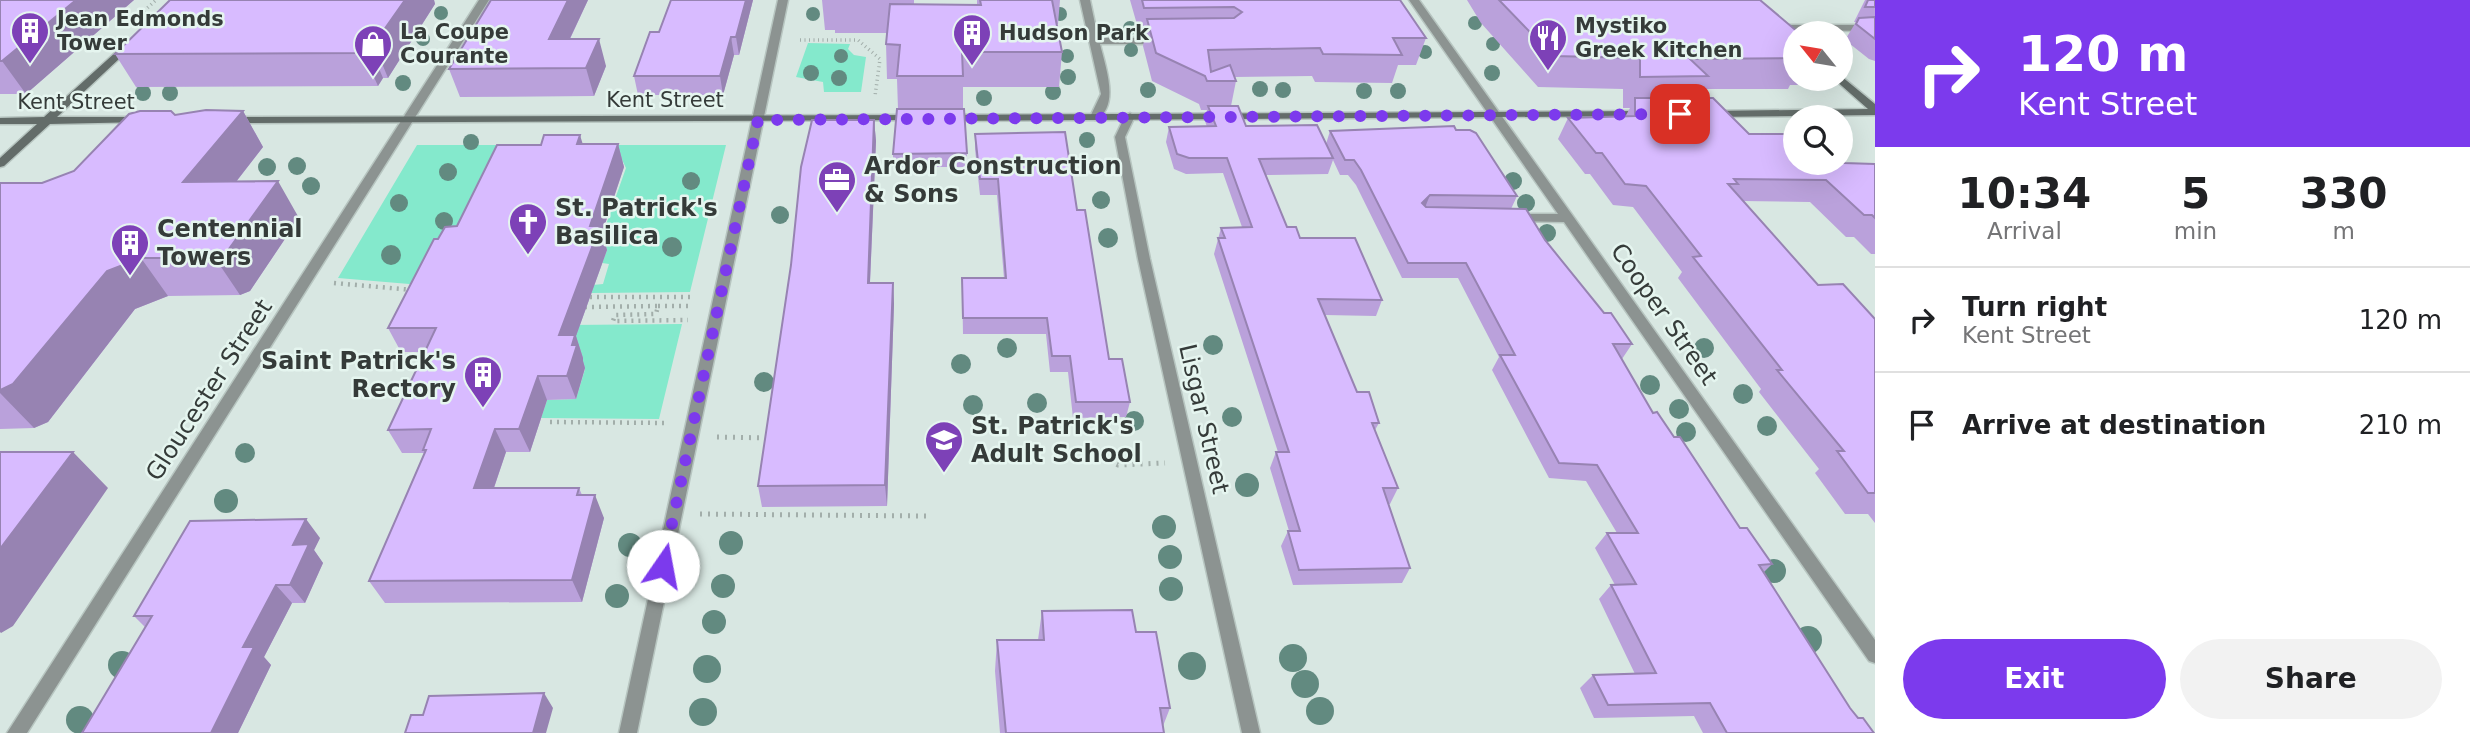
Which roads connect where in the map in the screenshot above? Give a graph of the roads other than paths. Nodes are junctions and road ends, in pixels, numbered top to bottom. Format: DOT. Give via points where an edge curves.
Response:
graph roads {
  1 [pos="484,0"];
  2 [pos="783,0"];
  3 [pos="1085,0"];
  4 [pos="1415,0"];
  5 [pos="1767,18"];
  6 [pos="1777,27"];
  7 [pos="1875,28"];
  8 [pos="1783,32"];
  9 [pos="139,36"];
  10 [pos="1177,40"];
  11 [pos="1094,41"];
  12 [pos="1852,91"];
  13 [pos="1875,111"];
  14 [pos="1656,114"];
  15 [pos="1696,114"];
  16 [pos="1130,116"];
  17 [pos="1497,116"];
  18 [pos="1095,117"];
  19 [pos="410,119"];
  20 [pos="159,120"];
  21 [pos="213,120"];
  22 [pos="758,120"];
  23 [pos="0,121"];
  24 [pos="47,121"];
  25 [pos="0,164"];
  26 [pos="1504,218"];
  27 [pos="1569,218"];
  28 [pos="1875,654"];
  29 [pos="16,733"];
  30 [pos="628,733"];
  31 [pos="1251,733"];
  1 -- 19 [label="street, Gloucester Street"];
  2 -- 22 [label="street"];
  3 -- 11 [label="street"];
  4 -- 17 [label="street, Cooper Street"];
  5 -- 6 [label="main road"];
  6 -- 7 [label="street"];
  6 -- 8 [label="main road"];
  9 -- 24 [label="main road"];
  10 -- 11 [label="street"];
  11 -- 18 [label="street" via="1106,94"];
  12 -- 13 [label="main road"];
  13 -- 15 [label="main road"];
  14 -- 17 [label="main road, Kent Street"];
  16 -- 17 [label="main road, Kent Street"];
  16 -- 18 [label="main road, Kent Street"];
  16 -- 31 [label="street, Lisgar Street" via="1120,136"];
  17 -- 27 [label="street, Cooper Street"];
  18 -- 22 [label="main road, Kent Street"];
  19 -- 21 [label="main road, Kent Street"];
  19 -- 22 [label="main road, Kent Street"];
  19 -- 29 [label="street, Gloucester Street"];
  20 -- 24 [label="main road, Kent Street"];
  22 -- 30 [label="street"];
  23 -- 24 [label="main road, Kent Street"];
  24 -- 25 [label="main road"];
  26 -- 27 [label="street"];
  27 -- 28 [label="street, Cooper Street"];
}
